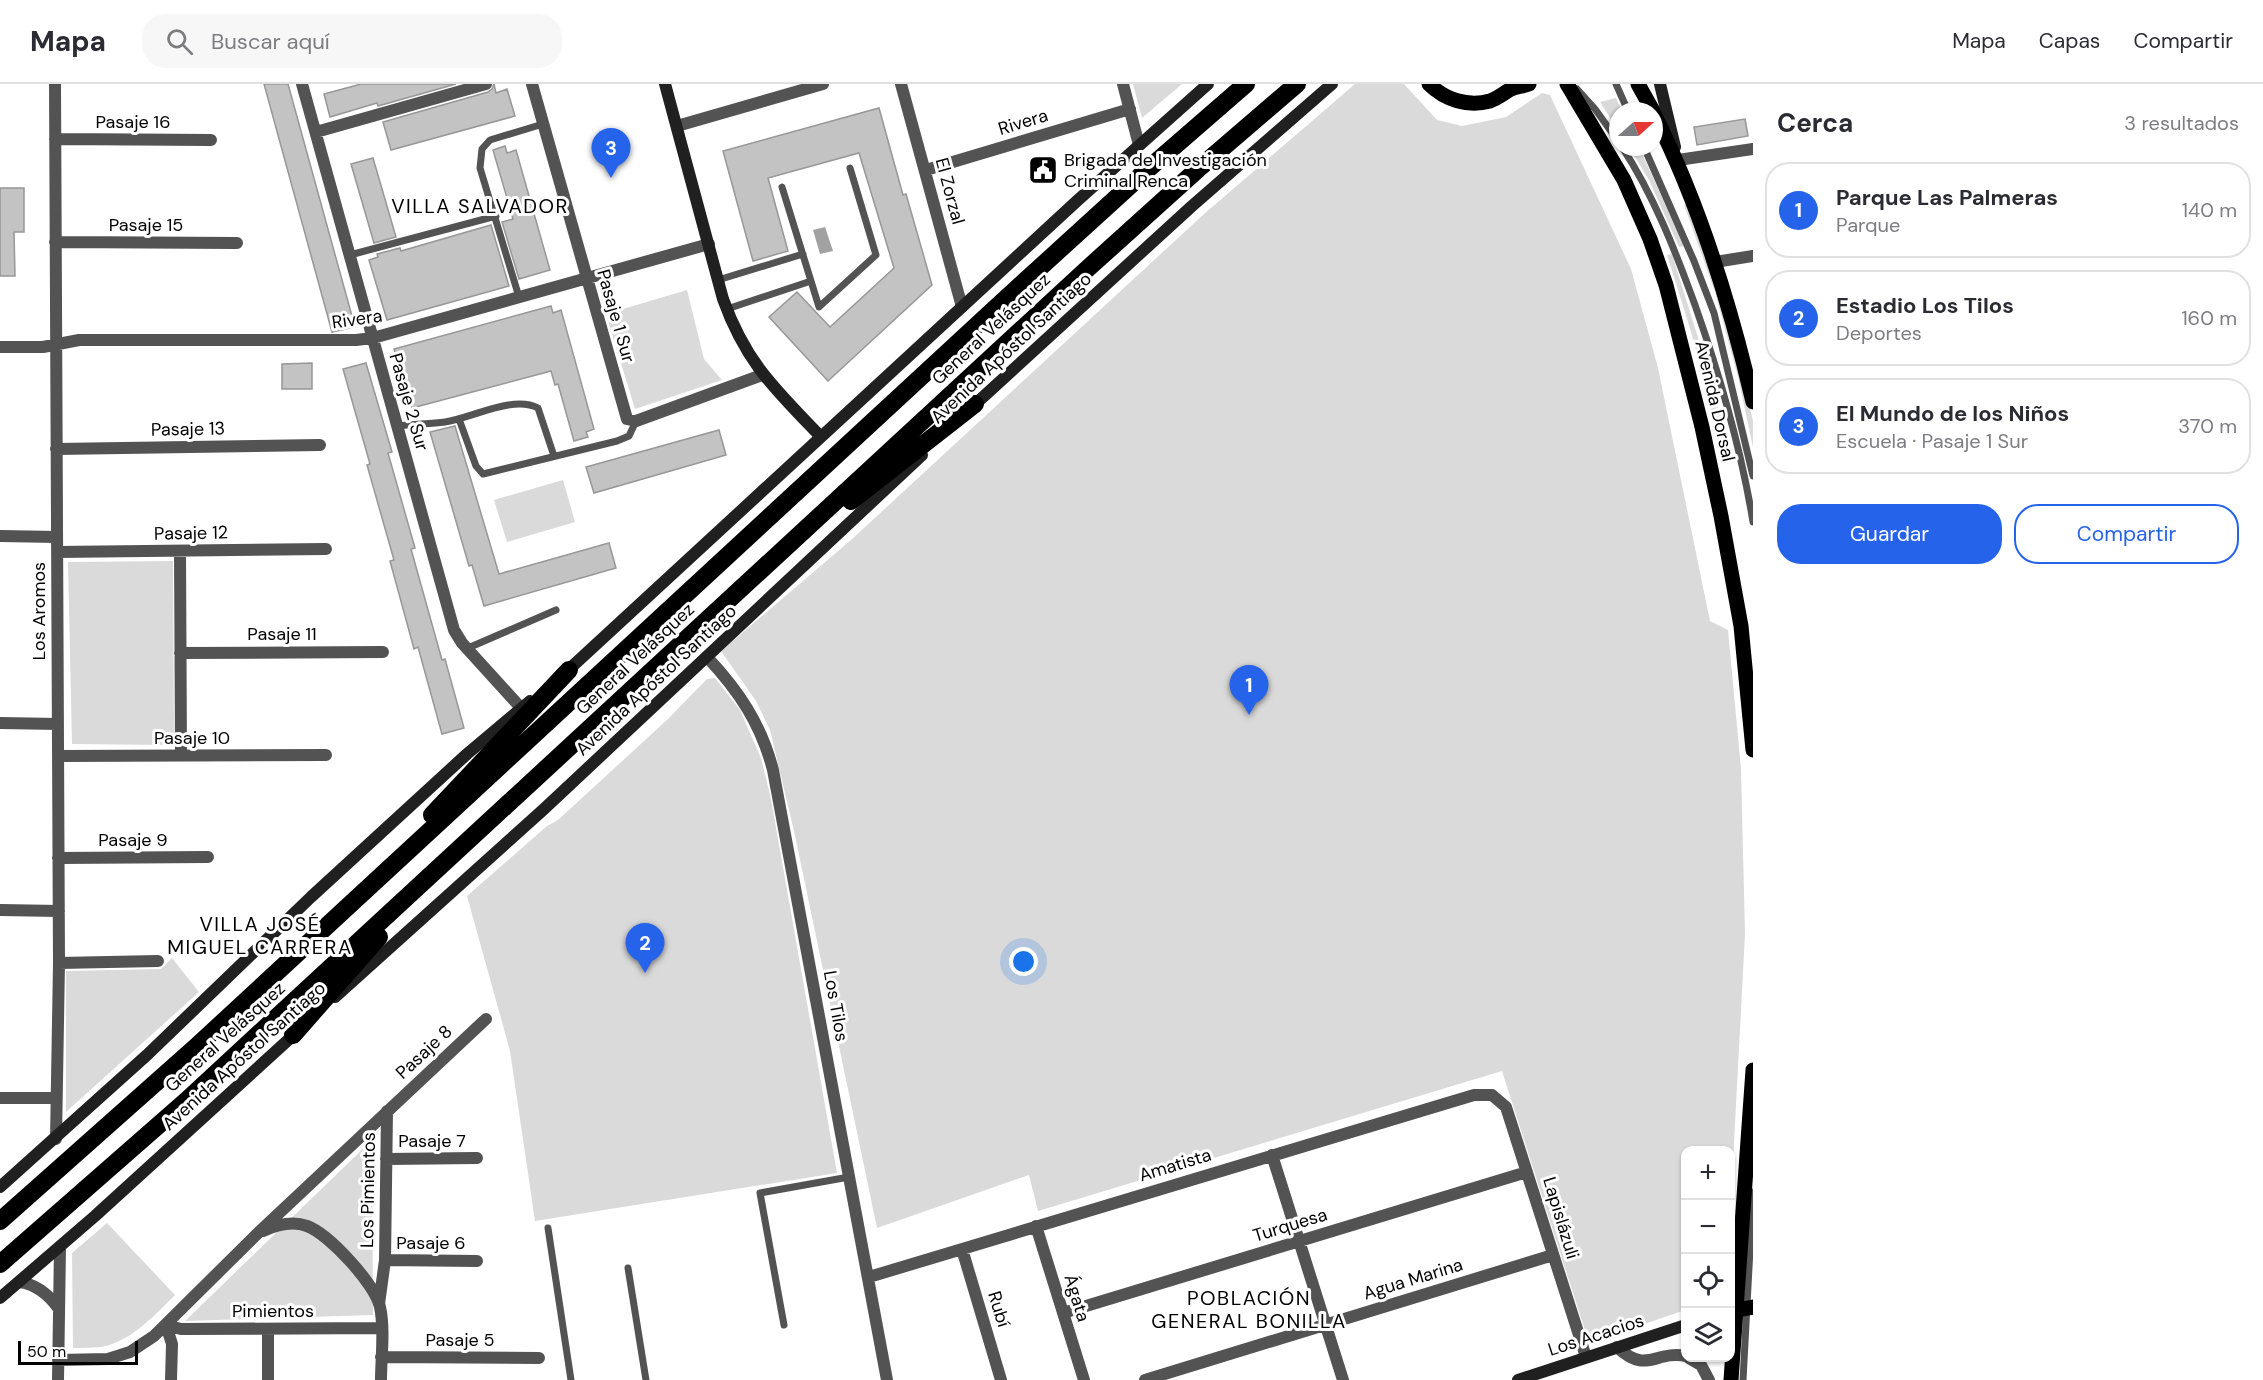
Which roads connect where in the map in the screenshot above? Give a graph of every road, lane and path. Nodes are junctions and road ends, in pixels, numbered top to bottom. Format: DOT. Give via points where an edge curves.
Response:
graph roads {
  1 [pos="55,84"];
  2 [pos="302,84"];
  3 [pos="486,84"];
  4 [pos="532,84"];
  5 [pos="665,84"];
  6 [pos="823,84"];
  7 [pos="901,84"];
  8 [pos="1123,84"];
  9 [pos="1208,84"];
  10 [pos="1246,84"];
  11 [pos="1298,84"];
  12 [pos="1332,84"];
  13 [pos="1429,84"];
  14 [pos="1529,84"];
  15 [pos="1569,84"];
  16 [pos="1616,84"];
  17 [pos="1638,84"];
  18 [pos="1660,84"];
  19 [pos="472,86"];
  20 [pos="1513,87"];
  21 [pos="1624,102"];
  22 [pos="1648,102"];
  23 [pos="1130,108"];
  24 [pos="543,124"];
  25 [pos="676,126"];
  26 [pos="1609,128"];
  27 [pos="1663,131"];
  28 [pos="316,132"];
  29 [pos="55,140"];
  30 [pos="211,140"];
  31 [pos="1139,145"];
  32 [pos="1753,148"];
  33 [pos="1627,156"];
  34 [pos="1648,156"];
  35 [pos="1678,160"];
  36 [pos="850,168"];
  37 [pos="926,170"];
  38 [pos="782,187"];
  39 [pos="496,216"];
  40 [pos="55,242"];
  41 [pos="237,243"];
  42 [pos="709,244"];
  43 [pos="803,254"];
  44 [pos="350,255"];
  45 [pos="1753,256"];
  46 [pos="1715,262"];
  47 [pos="586,278"];
  48 [pos="718,280"];
  49 [pos="811,281"];
  50 [pos="519,297"];
  51 [pos="962,307"];
  52 [pos="727,309"];
  53 [pos="373,338"];
  54 [pos="56,344"];
  55 [pos="0,347"];
  56 [pos="1749,369"];
  57 [pos="762,375"];
  58 [pos="1753,402"];
  59 [pos="975,404"];
  60 [pos="459,419"];
  61 [pos="636,421"];
  62 [pos="398,426"];
  63 [pos="821,437"];
  64 [pos="320,445"];
  65 [pos="56,449"];
  66 [pos="554,456"];
  67 [pos="1753,476"];
  68 [pos="1753,522"];
  69 [pos="0,536"];
  70 [pos="57,537"];
  71 [pos="326,549"];
  72 [pos="180,551"];
  73 [pos="57,552"];
  74 [pos="746,584"];
  75 [pos="556,610"];
  76 [pos="468,648"];
  77 [pos="383,652"];
  78 [pos="180,653"];
  79 [pos="707,657"];
  80 [pos="1749,662"];
  81 [pos="569,670"];
  82 [pos="522,708"];
  83 [pos="0,723"];
  84 [pos="58,724"];
  85 [pos="1753,750"];
  86 [pos="326,755"];
  87 [pos="58,756"];
  88 [pos="181,756"];
  89 [pos="208,857"];
  90 [pos="58,858"];
  91 [pos="434,873"];
  92 [pos="366,889"];
  93 [pos="0,910"];
  94 [pos="58,911"];
  95 [pos="158,961"];
  96 [pos="59,963"];
  97 [pos="486,1019"];
  98 [pos="293,1035"];
  99 [pos="1753,1070"];
  100 [pos="1492,1095"];
  101 [pos="0,1098"];
  102 [pos="57,1098"];
  103 [pos="387,1111"];
  104 [pos="56,1138"];
  105 [pos="1272,1155"];
  106 [pos="477,1158"];
  107 [pos="386,1159"];
  108 [pos="1527,1172"];
  109 [pos="849,1177"];
  110 [pos="0,1187"];
  111 [pos="1753,1192"];
  112 [pos="0,1221"];
  113 [pos="1036,1226"];
  114 [pos="548,1228"];
  115 [pos="258,1233"];
  116 [pos="1299,1241"];
  117 [pos="60,1247"];
  118 [pos="962,1249"];
  119 [pos="1553,1255"];
  120 [pos="385,1260"];
  121 [pos="477,1261"];
  122 [pos="0,1264"];
  123 [pos="628,1268"];
  124 [pos="869,1277"];
  125 [pos="19,1282"];
  126 [pos="0,1298"];
  127 [pos="379,1304"];
  128 [pos="1742,1309"];
  129 [pos="59,1310"];
  130 [pos="1063,1313"];
  131 [pos="1326,1324"];
  132 [pos="166,1325"];
  133 [pos="783,1325"];
  134 [pos="1681,1327"];
  135 [pos="381,1328"];
  136 [pos="268,1329"];
  137 [pos="1617,1347"];
  138 [pos="1681,1356"];
  139 [pos="381,1357"];
  140 [pos="539,1358"];
  141 [pos="1586,1358"];
  142 [pos="58,1359"];
  143 [pos="1696,1362"];
  144 [pos="58,1380"];
  145 [pos="171,1380"];
  146 [pos="268,1380"];
  147 [pos="381,1380"];
  148 [pos="571,1380"];
  149 [pos="646,1380"];
  150 [pos="887,1380"];
  151 [pos="1001,1380"];
  152 [pos="1084,1380"];
  153 [pos="1145,1380"];
  154 [pos="1343,1380"];
  155 [pos="1518,1380"];
  156 [pos="1709,1380"];
  157 [pos="1731,1380"];
  158 [pos="1743,1380"];
  1 -- 29 [label="street, Los Aromos"];
  2 -- 28 [label="street, Pasaje 2 Sur"];
  3 -- 19 [label="street"];
  4 -- 24 [label="street, Pasaje 1 Sur"];
  5 -- 25 [label="main road"];
  6 -- 25 [label="street"];
  7 -- 37 [label="street, El Zorzal"];
  8 -- 23 [label="street"];
  9 -- 31 [label="main road"];
  10 -- 92 [label="highway, General Velásquez" via="1019,286"];
  11 -- 74 [label="highway, General Velásquez" via="1085,271"];
  12 -- 59 [label="main road, Avenida Apóstol Santiago"];
  13 -- 20 [label="main road" via="1447,97 1467,103 1490,101"];
  14 -- 20 [label="main road"];
  15 -- 26 [label="lane"];
  15 -- 80 [label="main road, Avenida Dorsal" via="1624,180 1666,285 1702,427"];
  16 -- 21 [label="lane"];
  17 -- 22 [label="main road, Avenida Dorsal"];
  18 -- 35 [label="main road, Avenida Dorsal"];
  19 -- 28 [label="street"];
  23 -- 31 [label="street"];
  23 -- 37 [label="street, Rivera"];
  24 -- 39 [label="lane" via="490,140 482,149 480,168"];
  24 -- 47 [label="street, Pasaje 1 Sur"];
  25 -- 42 [label="main road"];
  27 -- 35 [label="main road, Avenida Dorsal"];
  28 -- 44 [label="street, Pasaje 2 Sur"];
  29 -- 30 [label="street, Pasaje 16"];
  29 -- 40 [label="street, Los Aromos"];
  31 -- 51 [label="main road"];
  32 -- 35 [label="street"];
  33 -- 68 [label="lane" via="1664,225 1706,336 1736,439"];
  34 -- 67 [label="lane" via="1714,313"];
  35 -- 46 [label="main road, Avenida Dorsal"];
  36 -- 49 [label="lane" via="876,255 819,307"];
  37 -- 51 [label="street, El Zorzal"];
  38 -- 43 [label="lane"];
  39 -- 44 [label="lane"];
  39 -- 50 [label="lane"];
  40 -- 41 [label="street, Pasaje 15"];
  40 -- 54 [label="street, Los Aromos"];
  42 -- 47 [label="street, Rivera"];
  42 -- 48 [label="main road"];
  43 -- 48 [label="lane"];
  43 -- 49 [label="lane"];
  44 -- 53 [label="street, Pasaje 2 Sur"];
  45 -- 46 [label="street"];
  46 -- 56 [label="main road, Avenida Dorsal"];
  47 -- 50 [label="street, Rivera"];
  47 -- 61 [label="street, Pasaje 1 Sur" via="623,409 627,419"];
  48 -- 52 [label="main road"];
  49 -- 52 [label="lane"];
  50 -- 53 [label="street, Rivera"];
  51 -- 63 [label="main road"];
  52 -- 57 [label="main road" via="741,343"];
  53 -- 54 [label="street, Rivera" via="336,342 79,340"];
  53 -- 62 [label="street, Pasaje 2 Sur"];
  54 -- 55 [label="street, Rivera"];
  54 -- 65 [label="street, Los Aromos"];
  56 -- 58 [label="main road, Avenida Dorsal"];
  57 -- 61 [label="street"];
  57 -- 63 [label="main road"];
  59 -- 74 [label="highway"];
  59 -- 79 [label="main road, Avenida Apóstol Santiago"];
  60 -- 62 [label="lane"];
  60 -- 66 [label="lane" via="506,405 532,405 538,408"];
  60 -- 66 [label="lane" via="476,466 483,474"];
  61 -- 66 [label="lane" via="629,436"];
  62 -- 76 [label="street, Pasaje 2 Sur" via="452,623"];
  63 -- 81 [label="main road"];
  64 -- 65 [label="street, Pasaje 13"];
  65 -- 70 [label="street, Los Aromos"];
  69 -- 70 [label="street"];
  70 -- 73 [label="street, Los Aromos"];
  71 -- 72 [label="street, Pasaje 12"];
  72 -- 73 [label="street, Pasaje 12"];
  72 -- 78 [label="street"];
  73 -- 84 [label="street, Los Aromos"];
  74 -- 91 [label="highway, General Velásquez"];
  75 -- 76 [label="lane"];
  76 -- 82 [label="street, Pasaje 2 Sur"];
  77 -- 78 [label="street, Pasaje 11"];
  78 -- 88 [label="street"];
  79 -- 98 [label="main road, Avenida Apóstol Santiago"];
  79 -- 109 [label="street, Los Tilos" via="748,706 769,753"];
  80 -- 85 [label="main road, Avenida Dorsal"];
  81 -- 82 [label="main road"];
  81 -- 92 [label="highway"];
  82 -- 104 [label="main road" via="311,897 197,1009"];
  83 -- 84 [label="street"];
  84 -- 87 [label="street, Los Aromos"];
  86 -- 88 [label="street, Pasaje 10"];
  87 -- 88 [label="street, Pasaje 10"];
  87 -- 90 [label="street, Los Aromos"];
  89 -- 90 [label="street, Pasaje 9"];
  90 -- 94 [label="street, Los Aromos"];
  91 -- 98 [label="highway"];
  91 -- 122 [label="highway, General Velásquez" via="136,1146"];
  92 -- 112 [label="highway, General Velásquez"];
  93 -- 94 [label="street"];
  94 -- 96 [label="street, Los Aromos"];
  95 -- 96 [label="street"];
  96 -- 102 [label="street, Los Aromos"];
  97 -- 103 [label="street, Pasaje 8"];
  98 -- 117 [label="main road, Avenida Apóstol Santiago"];
  99 -- 128 [label="main road"];
  100 -- 105 [label="street, Amatista" via="1474,1095"];
  100 -- 108 [label="street, Lapislázuli" via="1506,1107"];
  101 -- 102 [label="street"];
  102 -- 104 [label="street, Los Aromos"];
  103 -- 107 [label="street, Los Pimientos"];
  103 -- 115 [label="street, Los Pimientos"];
  104 -- 110 [label="main road"];
  105 -- 113 [label="street, Amatista"];
  105 -- 116 [label="street"];
  106 -- 107 [label="street, Pasaje 7"];
  107 -- 120 [label="street, Los Pimientos"];
  108 -- 116 [label="street, Turquesa"];
  108 -- 119 [label="street, Lapislázuli"];
  109 -- 124 [label="street, Los Tilos"];
  109 -- 133 [label="lane" via="760,1193"];
  111 -- 128 [label="lane"];
  113 -- 118 [label="street, Amatista"];
  113 -- 130 [label="street, Ágata"];
  114 -- 148 [label="lane"];
  115 -- 127 [label="street, Los Pimientos" via="292,1224 315,1230 358,1272"];
  115 -- 132 [label="street, Los Pimientos"];
  116 -- 130 [label="street, Turquesa"];
  116 -- 131 [label="street"];
  117 -- 125 [label="main road, Avenida Apóstol Santiago"];
  117 -- 129 [label="street"];
  118 -- 124 [label="street, Amatista"];
  118 -- 151 [label="street, Rubí"];
  119 -- 131 [label="street, Agua Marina"];
  119 -- 141 [label="street, Lapislázuli"];
  120 -- 121 [label="street, Pasaje 6"];
  120 -- 127 [label="street, Los Pimientos"];
  123 -- 149 [label="lane"];
  124 -- 150 [label="street, Los Tilos"];
  125 -- 126 [label="main road, Avenida Apóstol Santiago"];
  125 -- 129 [label="street" via="40,1289"];
  127 -- 135 [label="street, Los Pimientos"];
  128 -- 157 [label="main road"];
  128 -- 158 [label="lane"];
  129 -- 142 [label="street"];
  130 -- 152 [label="street, Ágata"];
  131 -- 153 [label="street, Agua Marina"];
  131 -- 154 [label="street"];
  132 -- 136 [label="street, Pimientos" via="181,1329"];
  132 -- 142 [label="street, Los Pimientos" via="119,1356"];
  132 -- 145 [label="street" via="172,1344"];
  134 -- 137 [label="main road, Los Acacios"];
  135 -- 136 [label="street, Pimientos"];
  135 -- 139 [label="street, Los Pimientos"];
  136 -- 146 [label="street"];
  137 -- 138 [label="street" via="1629,1358 1640,1361"];
  137 -- 141 [label="main road, Los Acacios"];
  139 -- 140 [label="street, Pasaje 5"];
  139 -- 147 [label="street, Los Pimientos"];
  141 -- 155 [label="main road, Los Acacios"];
  142 -- 144 [label="street"];
  143 -- 156 [label="street"];
}
